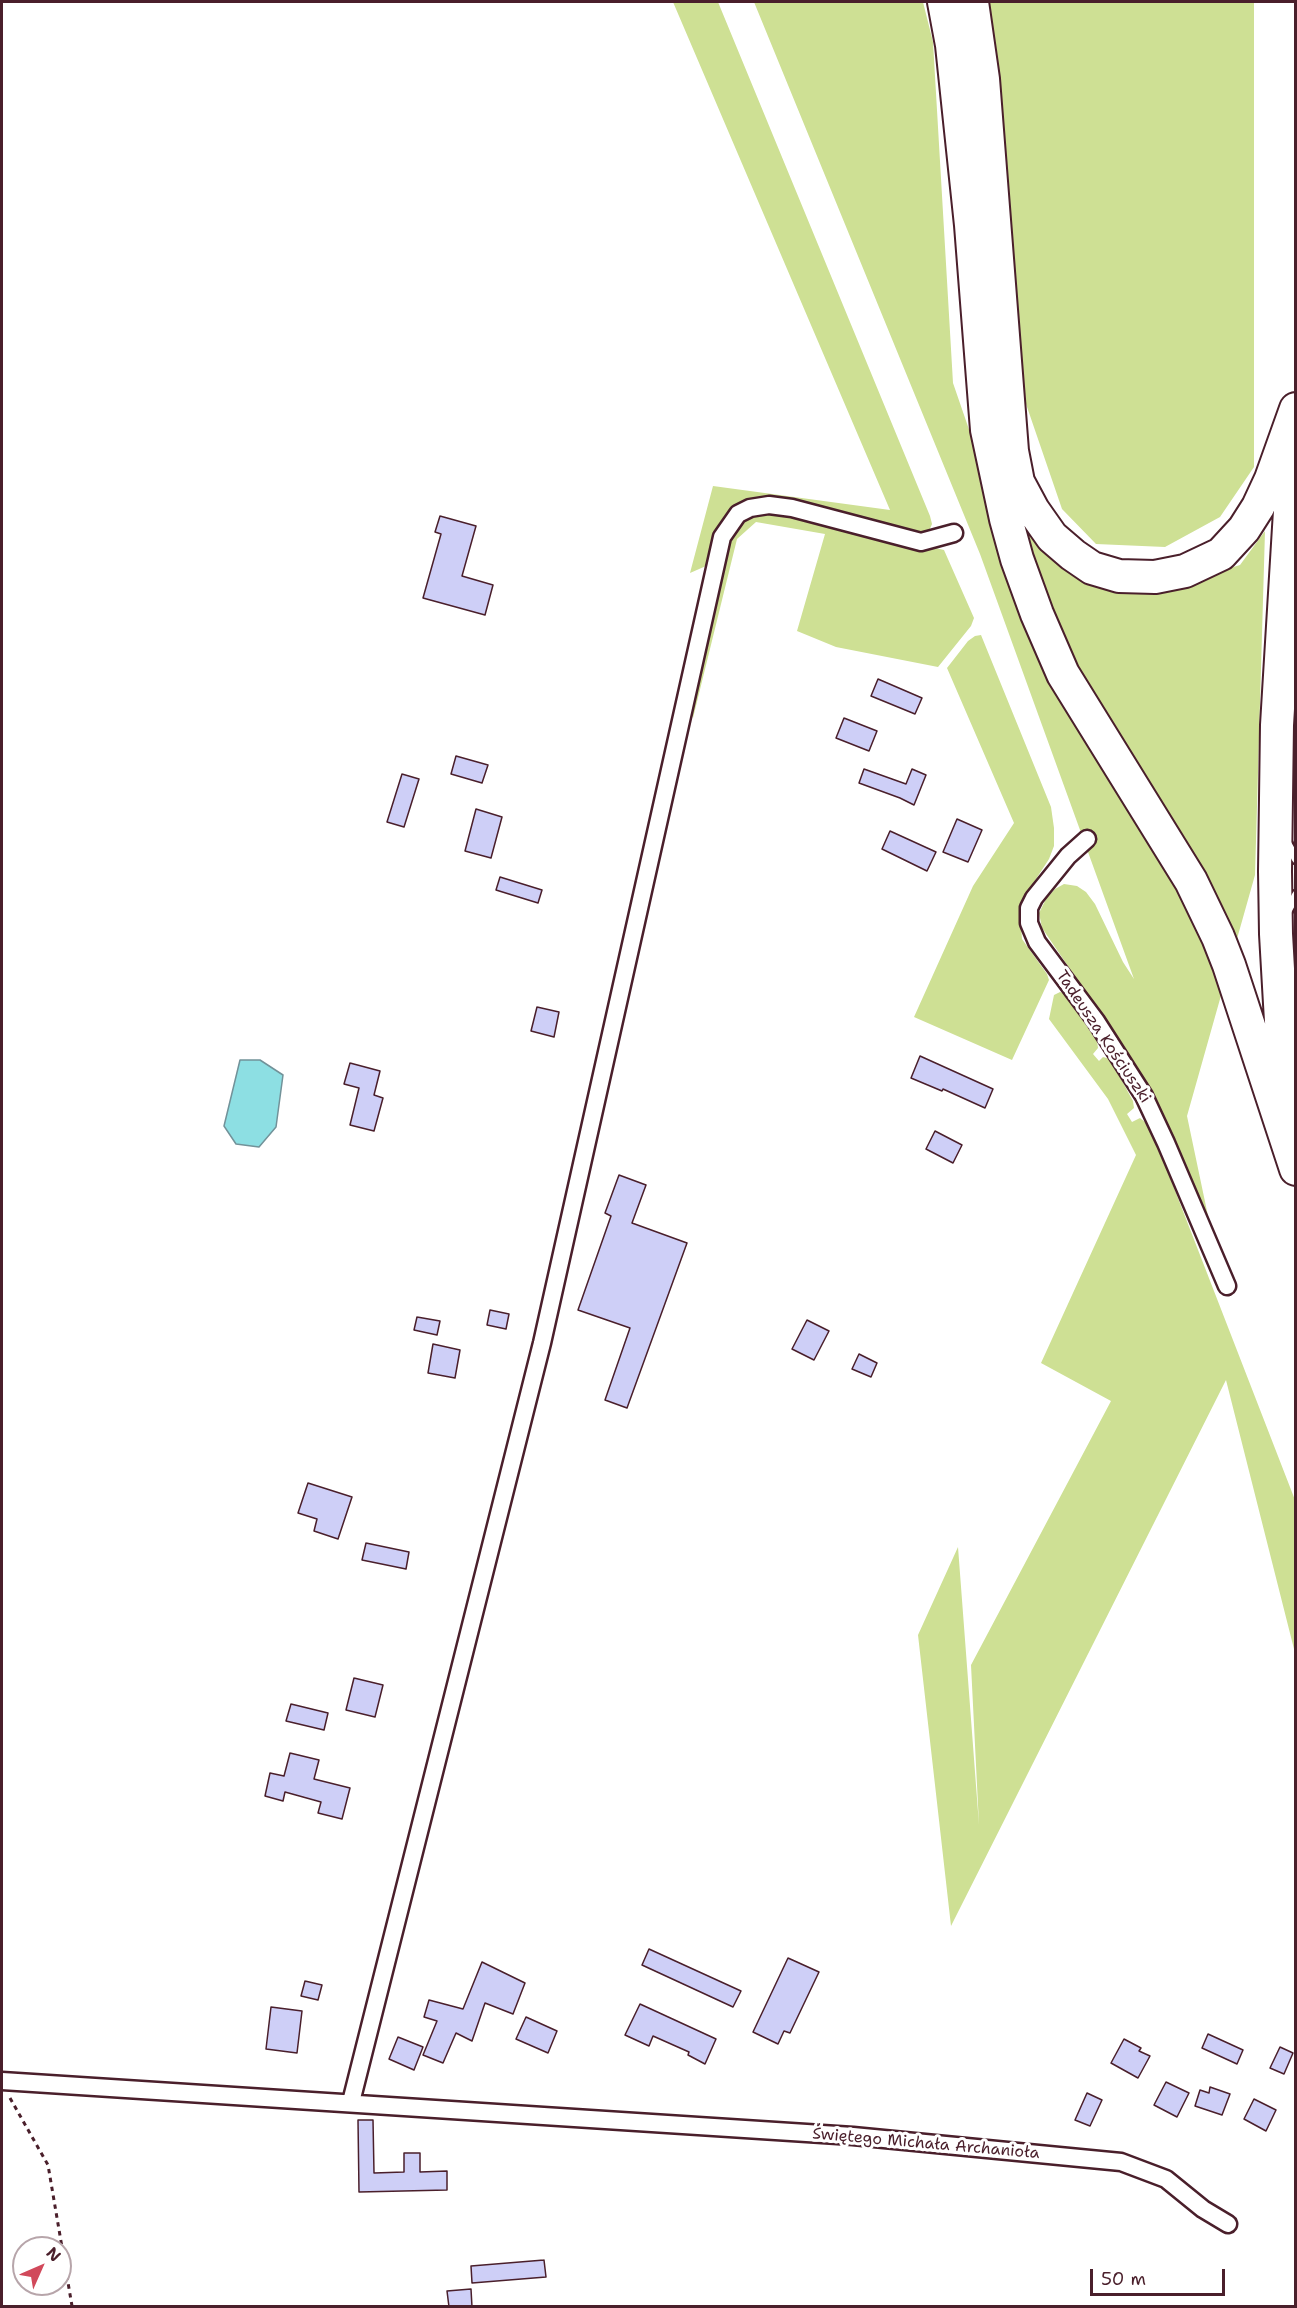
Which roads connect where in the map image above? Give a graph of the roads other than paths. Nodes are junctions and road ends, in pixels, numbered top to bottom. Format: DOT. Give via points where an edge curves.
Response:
graph roads {
  1 [pos="944,2"];
  2 [pos="972,2"];
  3 [pos="1296,409"];
  4 [pos="1296,417"];
  5 [pos="954,533"];
  6 [pos="1276,821"];
  7 [pos="1087,839"];
  8 [pos="1296,859"];
  9 [pos="1296,895"];
  10 [pos="1276,934"];
  11 [pos="1296,1167"];
  12 [pos="1227,1286"];
  13 [pos="4,2087"];
  14 [pos="351,2102"];
  15 [pos="1228,2224"];
  1 -- 11 [label="highway" via="971,225 987,430 1017,559 1063,674 1191,881 1218,938"];
  2 -- 3 [label="highway" via="985,102 1012,451 1018,482 1052,537 1092,568 1119,576 1155,577 1185,571 1221,554 1258,507"];
  4 -- 6 [label="highway" via="1277,725"];
  5 -- 14 [label="street" via="921,542 769,505 738,514 722,537 542,1343"];
  6 -- 8 [label="lane"];
  6 -- 10 [label="highway"];
  7 -- 12 [label="street, Tadeusza Kościuszki" via="1034,897 1029,923 1037,942 1096,1021 1144,1096"];
  9 -- 10 [label="lane"];
  10 -- 11 [label="highway" via="1284,1073"];
  13 -- 14 [label="street, Świętego Michała Archanioła"];
  14 -- 15 [label="street, Świętego Michała Archanioła" via="854,2136 1121,2162 1166,2179"];
}
